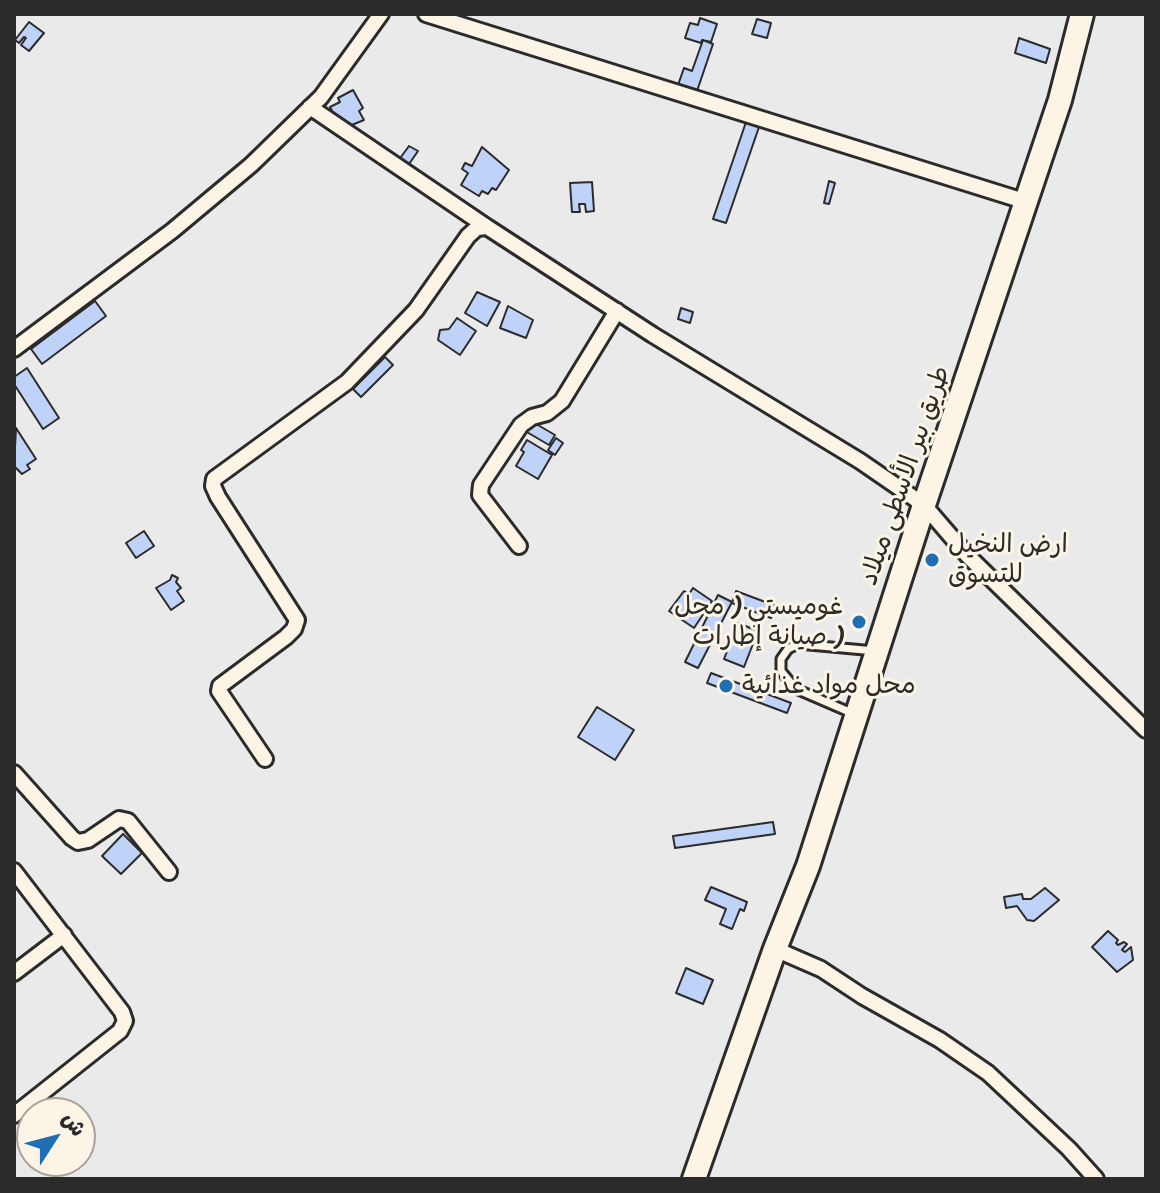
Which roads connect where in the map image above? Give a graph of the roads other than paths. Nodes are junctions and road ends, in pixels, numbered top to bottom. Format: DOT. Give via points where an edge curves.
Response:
graph roads {
  1 [pos="381,14"];
  2 [pos="426,14"];
  3 [pos="1082,14"];
  4 [pos="310,107"];
  5 [pos="1027,202"];
  6 [pos="487,227"];
  7 [pos="617,311"];
  8 [pos="14,349"];
  9 [pos="924,505"];
  10 [pos="519,546"];
  11 [pos="877,651"];
  12 [pos="856,715"];
  13 [pos="1146,730"];
  14 [pos="265,759"];
  15 [pos="14,773"];
  16 [pos="14,871"];
  17 [pos="169,872"];
  18 [pos="64,935"];
  19 [pos="775,949"];
  20 [pos="14,973"];
  21 [pos="14,1115"];
  22 [pos="694,1179"];
  23 [pos="1096,1179"];
  1 -- 4 [label="street"];
  2 -- 5 [label="street"];
  3 -- 5 [label="main road, طريق بير الأسطى ميلاد"];
  4 -- 6 [label="street"];
  4 -- 8 [label="street" via="172,231"];
  5 -- 9 [label="main road, طريق بير الأسطى ميلاد"];
  6 -- 7 [label="street"];
  6 -- 14 [label="street" via="468,236 416,310 347,382 214,479 218,497 297,620 286,637 220,686"];
  7 -- 9 [label="street"];
  7 -- 10 [label="street" via="562,401 521,425 481,485 480,495"];
  9 -- 11 [label="main road, طريق بير الأسطى ميلاد"];
  9 -- 13 [label="street" via="967,555"];
  11 -- 12 [label="main road, طريق بير الأسطى ميلاد"];
  11 -- 12 [label="lane" via="798,644 781,659 781,671 796,689"];
  12 -- 19 [label="main road, طريق بير الأسطى ميلاد" via="808,866"];
  15 -- 17 [label="street" via="78,842 119,819 128,821"];
  16 -- 18 [label="street"];
  18 -- 20 [label="street"];
  18 -- 21 [label="street" via="122,1012 124,1025"];
  19 -- 22 [label="main road, طريق بير الأسطى ميلاد"];
  19 -- 23 [label="street" via="821,969 988,1073"];
}
